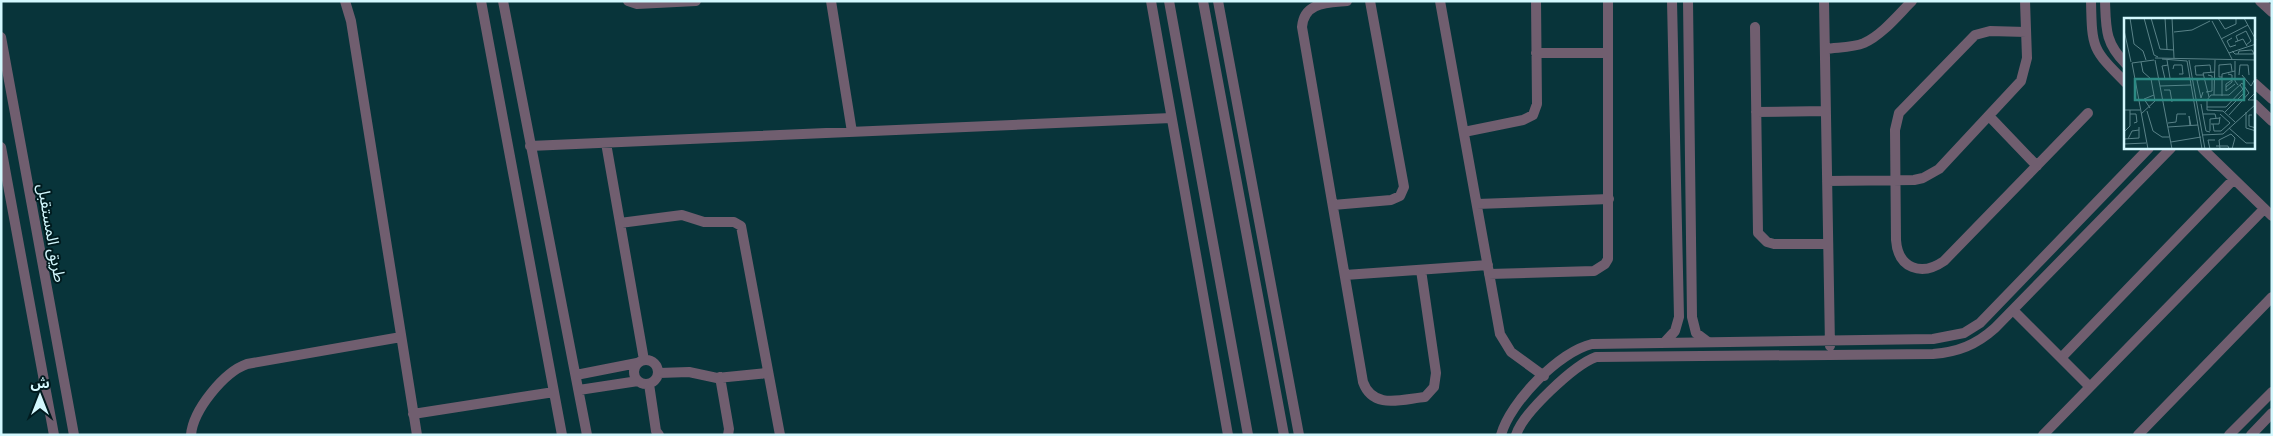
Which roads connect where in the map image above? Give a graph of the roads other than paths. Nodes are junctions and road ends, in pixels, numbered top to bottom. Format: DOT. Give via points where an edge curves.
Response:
graph roads {
  1 [pos="346,1"];
  2 [pos="481,1"];
  3 [pos="503,1"];
  4 [pos="628,1"];
  5 [pos="696,1"];
  6 [pos="831,1"];
  7 [pos="1151,1"];
  8 [pos="1169,1"];
  9 [pos="1203,1"];
  10 [pos="1218,1"];
  11 [pos="1347,1"];
  12 [pos="1370,1"];
  13 [pos="1440,1"];
  14 [pos="1536,1"];
  15 [pos="1608,1"];
  16 [pos="1672,1"];
  17 [pos="1688,1"];
  18 [pos="1824,1"];
  19 [pos="1912,1"];
  20 [pos="2025,1"];
  21 [pos="2091,1"];
  22 [pos="2105,1"];
  23 [pos="2260,1"];
  24 [pos="2271,11"];
  25 [pos="1755,27"];
  26 [pos="2026,32"];
  27 [pos="1,37"];
  28 [pos="1825,49"];
  29 [pos="1536,52"];
  30 [pos="1608,53"];
  31 [pos="2124,62"];
  32 [pos="2124,81"];
  33 [pos="2256,85"];
  34 [pos="2272,99"];
  35 [pos="2256,106"];
  36 [pos="1826,111"];
  37 [pos="1756,112"];
  38 [pos="2088,112"];
  39 [pos="1990,117"];
  40 [pos="1171,118"];
  41 [pos="2272,121"];
  42 [pos="852,132"];
  43 [pos="1464,132"];
  44 [pos="606,142"];
  45 [pos="530,146"];
  46 [pos="1,147"];
  47 [pos="2148,149"];
  48 [pos="2171,149"];
  49 [pos="2203,149"];
  50 [pos="2037,166"];
  51 [pos="2234,179"];
  52 [pos="1896,180"];
  53 [pos="1827,181"];
  54 [pos="1609,199"];
  55 [pos="1477,204"];
  56 [pos="1333,205"];
  57 [pos="2268,212"];
  58 [pos="620,224"];
  59 [pos="2061,240"];
  60 [pos="1828,244"];
  61 [pos="2072,249"];
  62 [pos="1421,270"];
  63 [pos="1488,270"];
  64 [pos="1346,274"];
  65 [pos="2272,297"];
  66 [pos="2013,310"];
  67 [pos="401,337"];
  68 [pos="1830,341"];
  69 [pos="1708,342"];
  70 [pos="1664,344"];
  71 [pos="1830,354"];
  72 [pos="2061,358"];
  73 [pos="641,362"];
  74 [pos="659,373"];
  75 [pos="768,373"];
  76 [pos="576,375"];
  77 [pos="1544,376"];
  78 [pos="720,377"];
  79 [pos="638,381"];
  80 [pos="649,384"];
  81 [pos="2090,387"];
  82 [pos="578,390"];
  83 [pos="554,392"];
  84 [pos="2272,392"];
  85 [pos="2272,413"];
  86 [pos="413,414"];
  87 [pos="2258,432"];
  88 [pos="54,435"];
  89 [pos="74,435"];
  90 [pos="191,435"];
  91 [pos="417,435"];
  92 [pos="562,435"];
  93 [pos="587,435"];
  94 [pos="659,435"];
  95 [pos="728,435"];
  96 [pos="780,435"];
  97 [pos="1228,435"];
  98 [pos="1248,435"];
  99 [pos="1284,435"];
  100 [pos="1299,435"];
  101 [pos="1501,435"];
  102 [pos="1516,435"];
  103 [pos="2043,435"];
  104 [pos="2138,435"];
  105 [pos="2230,435"];
  1 -- 67 [label="street"];
  2 -- 83 [label="street"];
  3 -- 45 [label="street"];
  4 -- 5 [label="street" via="637,4"];
  6 -- 42 [label="street"];
  7 -- 40 [label="street"];
  8 -- 98 [label="street"];
  9 -- 99 [label="street"];
  10 -- 100 [label="street"];
  11 -- 56 [label="street" via="1312,7 1304,15 1302,27"];
  12 -- 56 [label="street" via="1404,187 1400,196 1392,200"];
  13 -- 43 [label="street"];
  14 -- 29 [label="street"];
  15 -- 30 [label="street"];
  16 -- 70 [label="street" via="1680,317 1675,331"];
  17 -- 69 [label="street" via="1692,317 1696,333"];
  18 -- 28 [label="street"];
  19 -- 28 [label="street" via="1865,43"];
  20 -- 26 [label="street"];
  21 -- 32 [label="street" via="2094,46"];
  22 -- 31 [label="street" via="2106,33"];
  23 -- 24 [label="street"];
  25 -- 37 [label="street"];
  26 -- 39 [label="street" via="2026,66 2021,81"];
  26 -- 52 [label="street" via="1982,32 1975,35 1905,106 1896,121"];
  27 -- 89 [label="street, طريق المستقبل"];
  28 -- 36 [label="street"];
  29 -- 30 [label="street"];
  29 -- 43 [label="street" via="1537,104 1533,115"];
  30 -- 54 [label="street"];
  33 -- 34 [label="street"];
  35 -- 41 [label="street"];
  36 -- 37 [label="street"];
  36 -- 53 [label="street"];
  37 -- 60 [label="street" via="1758,233 1762,239 1774,244"];
  38 -- 50 [label="street"];
  39 -- 50 [label="street"];
  39 -- 52 [label="street" via="1940,169 1923,178"];
  40 -- 42 [label="street"];
  40 -- 97 [label="street"];
  42 -- 44 [label="street"];
  43 -- 55 [label="street"];
  44 -- 45 [label="street"];
  44 -- 58 [label="street"];
  45 -- 76 [label="street"];
  46 -- 88 [label="street"];
  47 -- 59 [label="street"];
  48 -- 61 [label="street"];
  49 -- 51 [label="street"];
  50 -- 52 [label="street" via="1944,261 1930,269 1912,267 1898,253"];
  51 -- 57 [label="street"];
  51 -- 72 [label="street"];
  52 -- 53 [label="street"];
  53 -- 60 [label="street"];
  54 -- 55 [label="street"];
  54 -- 63 [label="street" via="1609,253 1600,268 1587,271"];
  55 -- 63 [label="street"];
  56 -- 64 [label="street"];
  57 -- 81 [label="street"];
  58 -- 73 [label="street"];
  58 -- 75 [label="street" via="682,215 704,222 739,224"];
  59 -- 61 [label="street"];
  59 -- 68 [label="street" via="1980,323 1964,333 1933,339"];
  60 -- 68 [label="street"];
  61 -- 66 [label="street"];
  62 -- 63 [label="street"];
  62 -- 64 [label="street"];
  62 -- 64 [label="street" via="1436,373 1434,387 1425,397 1382,402 1370,395 1363,382"];
  63 -- 77 [label="street" via="1502,340 1511,352"];
  65 -- 104 [label="street"];
  66 -- 71 [label="street" via="1983,338 1960,350 1933,354"];
  66 -- 72 [label="street"];
  67 -- 86 [label="street"];
  67 -- 90 [label="street" via="236,368 197,414"];
  68 -- 69 [label="street"];
  68 -- 71 [label="street"];
  69 -- 70 [label="street"];
  70 -- 77 [label="street" via="1584,346 1567,355"];
  71 -- 102 [label="street" via="1596,357 1578,366 1532,410 1523,419"];
  72 -- 81 [label="street"];
  73 -- 74 [label="street" via="655,363"];
  73 -- 76 [label="street"];
  73 -- 79 [label="street" via="634,370"];
  74 -- 78 [label="street" via="689,372"];
  74 -- 80 [label="street"];
  75 -- 78 [label="street"];
  75 -- 96 [label="street"];
  76 -- 82 [label="street"];
  77 -- 101 [label="street" via="1514,407"];
  78 -- 95 [label="street"];
  79 -- 80 [label="street"];
  79 -- 82 [label="street"];
  80 -- 94 [label="street"];
  81 -- 103 [label="street"];
  82 -- 93 [label="street"];
  83 -- 86 [label="street"];
  83 -- 92 [label="street"];
  84 -- 105 [label="street"];
  85 -- 87 [label="street"];
  86 -- 91 [label="street"];
}
